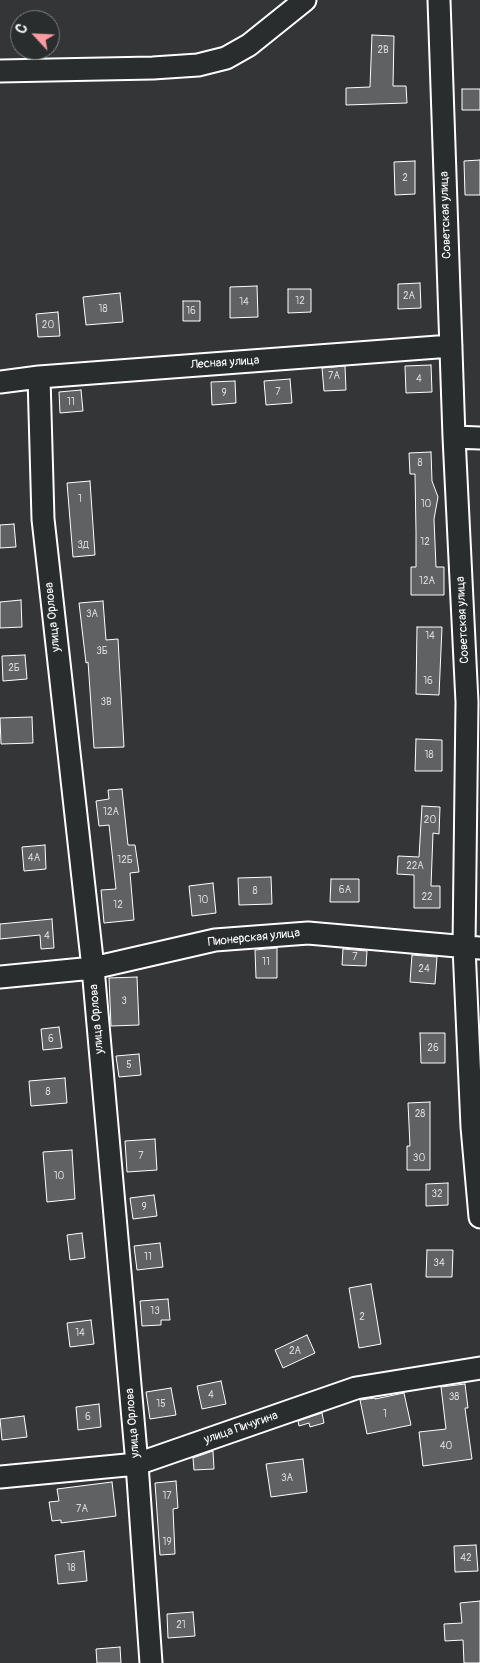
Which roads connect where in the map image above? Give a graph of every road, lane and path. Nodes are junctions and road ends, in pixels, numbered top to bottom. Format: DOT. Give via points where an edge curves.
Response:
graph roads {
  1 [pos="305,0"];
  2 [pos="439,0"];
  3 [pos="0,71"];
  4 [pos="451,346"];
  5 [pos="39,376"];
  6 [pos="0,382"];
  7 [pos="454,437"];
  8 [pos="480,438"];
  9 [pos="472,947"];
  10 [pos="93,968"];
  11 [pos="0,977"];
  12 [pos="480,1217"];
  13 [pos="480,1368"];
  14 [pos="137,1464"];
  15 [pos="0,1477"];
  16 [pos="151,1663"];
  1 -- 3 [label="street" via="250,45 226,58 198,66"];
  2 -- 4 [label="street, Советская улица"];
  4 -- 5 [label="street, Лесная улица"];
  4 -- 7 [label="street, Советская улица"];
  5 -- 6 [label="street, Лесная улица"];
  5 -- 10 [label="street, улица Орлова" via="43,519"];
  7 -- 8 [label="street"];
  7 -- 9 [label="street, Советская улица" via="467,702"];
  9 -- 10 [label="street, Пионерская улица" via="308,933 215,940"];
  9 -- 12 [label="street, Советская улица" via="472,1127"];
  10 -- 11 [label="street, Пионерская улица"];
  10 -- 14 [label="street, улица Орлова"];
  13 -- 14 [label="street, улица Пичугина" via="356,1388"];
  14 -- 15 [label="street, улица Пичугина"];
  14 -- 16 [label="street, улица Орлова"];
}
